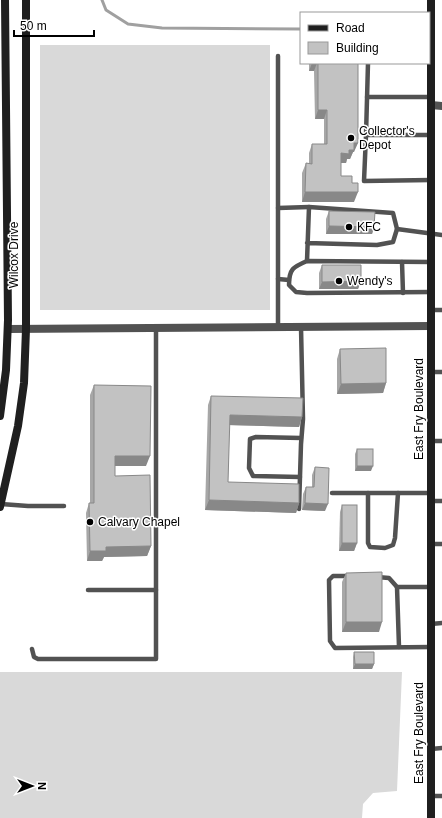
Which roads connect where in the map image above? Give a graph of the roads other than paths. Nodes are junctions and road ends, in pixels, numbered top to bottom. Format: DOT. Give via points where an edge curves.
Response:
graph roads {
  1 [pos="6,0"];
  2 [pos="26,0"];
  3 [pos="431,0"];
  4 [pos="278,56"];
  5 [pos="430,57"];
  6 [pos="368,64"];
  7 [pos="3,81"];
  8 [pos="367,97"];
  9 [pos="431,101"];
  10 [pos="442,106"];
  11 [pos="431,135"];
  12 [pos="366,136"];
  13 [pos="431,180"];
  14 [pos="4,189"];
  15 [pos="278,208"];
  16 [pos="308,208"];
  17 [pos="397,230"];
  18 [pos="431,235"];
  19 [pos="442,236"];
  20 [pos="307,243"];
  21 [pos="307,261"];
  22 [pos="402,262"];
  23 [pos="431,262"];
  24 [pos="278,280"];
  25 [pos="289,280"];
  26 [pos="402,292"];
  27 [pos="431,292"];
  28 [pos="431,310"];
  29 [pos="442,310"];
  30 [pos="431,326"];
  31 [pos="278,327"];
  32 [pos="301,327"];
  33 [pos="156,328"];
  34 [pos="8,329"];
  35 [pos="26,329"];
  36 [pos="431,372"];
  37 [pos="442,372"];
  38 [pos="0,416"];
  39 [pos="301,438"];
  40 [pos="431,441"];
  41 [pos="442,441"];
  42 [pos="300,477"];
  43 [pos="332,493"];
  44 [pos="368,493"];
  45 [pos="398,493"];
  46 [pos="431,497"];
  47 [pos="442,501"];
  48 [pos="0,506"];
  49 [pos="64,506"];
  50 [pos="299,509"];
  51 [pos="431,544"];
  52 [pos="442,544"];
  53 [pos="357,577"];
  54 [pos="373,577"];
  55 [pos="397,587"];
  56 [pos="431,587"];
  57 [pos="88,590"];
  58 [pos="156,590"];
  59 [pos="442,623"];
  60 [pos="431,624"];
  61 [pos="399,647"];
  62 [pos="431,647"];
  63 [pos="32,649"];
  64 [pos="431,748"];
  65 [pos="442,748"];
  66 [pos="431,796"];
  67 [pos="442,796"];
  68 [pos="431,818"];
  1 -- 7 [label="street, Wilcox Drive"];
  2 -- 35 [label="street, Wilcox Drive"];
  3 -- 5 [label="street, East Fry Boulevard"];
  4 -- 15 [label="lane"];
  5 -- 9 [label="street, East Fry Boulevard"];
  6 -- 8 [label="lane"];
  7 -- 14 [label="street, Wilcox Drive"];
  8 -- 9 [label="lane"];
  8 -- 12 [label="lane"];
  9 -- 10 [label="street"];
  9 -- 11 [label="street, East Fry Boulevard"];
  11 -- 12 [label="lane"];
  11 -- 13 [label="street, East Fry Boulevard"];
  12 -- 13 [label="lane" via="364,181"];
  13 -- 18 [label="street, East Fry Boulevard"];
  14 -- 34 [label="street, Wilcox Drive"];
  15 -- 16 [label="lane"];
  15 -- 24 [label="lane"];
  16 -- 17 [label="lane" via="393,213"];
  16 -- 20 [label="lane"];
  17 -- 18 [label="lane"];
  17 -- 20 [label="lane" via="393,242 377,245"];
  18 -- 19 [label="lane"];
  18 -- 23 [label="street, East Fry Boulevard"];
  20 -- 21 [label="lane"];
  21 -- 22 [label="lane"];
  21 -- 25 [label="lane" via="296,265 289,273"];
  22 -- 23 [label="lane"];
  22 -- 26 [label="lane"];
  23 -- 27 [label="street, East Fry Boulevard"];
  24 -- 25 [label="lane"];
  24 -- 31 [label="lane"];
  25 -- 26 [label="lane" via="289,285 296,292"];
  26 -- 27 [label="lane"];
  27 -- 28 [label="street, East Fry Boulevard"];
  28 -- 29 [label="lane"];
  28 -- 30 [label="street, East Fry Boulevard"];
  30 -- 32 [label="street"];
  30 -- 36 [label="street, East Fry Boulevard"];
  31 -- 32 [label="street"];
  31 -- 33 [label="street"];
  32 -- 39 [label="lane"];
  33 -- 35 [label="street"];
  33 -- 58 [label="lane"];
  34 -- 35 [label="street"];
  34 -- 38 [label="street, Wilcox Drive"];
  35 -- 48 [label="street, Wilcox Drive" via="24,383 18,426"];
  36 -- 37 [label="lane"];
  36 -- 40 [label="street, East Fry Boulevard"];
  39 -- 42 [label="lane"];
  39 -- 42 [label="lane" via="250,439 248,468 253,476"];
  40 -- 41 [label="lane"];
  40 -- 46 [label="street, East Fry Boulevard"];
  42 -- 50 [label="lane"];
  43 -- 44 [label="lane"];
  44 -- 45 [label="lane"];
  44 -- 45 [label="lane" via="368,543 370,547 385,548 393,545 396,538"];
  45 -- 46 [label="lane"];
  46 -- 47 [label="lane"];
  46 -- 51 [label="street, East Fry Boulevard"];
  48 -- 49 [label="lane"];
  51 -- 52 [label="lane"];
  51 -- 56 [label="street, East Fry Boulevard"];
  53 -- 61 [label="lane" via="333,576 329,580 330,641 335,648"];
  54 -- 55 [label="lane" via="389,578"];
  55 -- 56 [label="lane"];
  55 -- 61 [label="lane"];
  56 -- 60 [label="street, East Fry Boulevard"];
  57 -- 58 [label="lane"];
  58 -- 63 [label="lane" via="156,659 38,659 34,657"];
  59 -- 60 [label="lane"];
  60 -- 62 [label="street, East Fry Boulevard"];
  61 -- 62 [label="lane"];
  62 -- 64 [label="street, East Fry Boulevard"];
  64 -- 65 [label="lane"];
  64 -- 66 [label="street, East Fry Boulevard"];
  66 -- 67 [label="lane"];
  66 -- 68 [label="street, East Fry Boulevard"];
}
